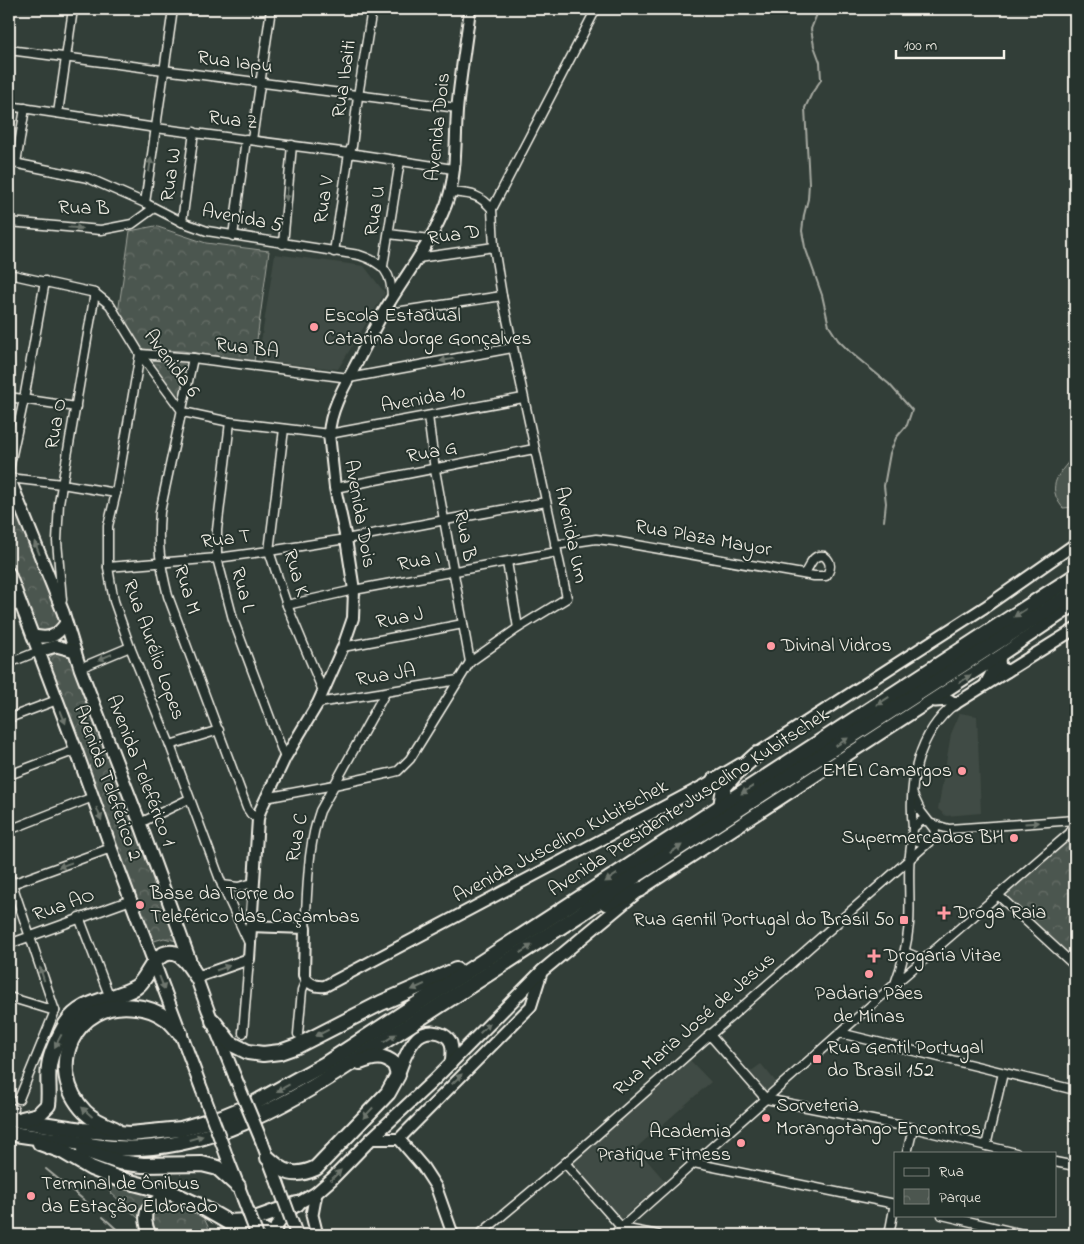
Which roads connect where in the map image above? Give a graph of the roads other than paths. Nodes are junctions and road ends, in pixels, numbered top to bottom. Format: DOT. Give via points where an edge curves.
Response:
graph roads {
  1 [pos="72,9"];
  2 [pos="173,9"];
  3 [pos="271,9"];
  4 [pos="372,9"];
  5 [pos="470,9"];
  6 [pos="596,9"];
  7 [pos="9,50"];
  8 [pos="66,57"];
  9 [pos="163,70"];
  10 [pos="260,83"];
  11 [pos="358,96"];
  12 [pos="9,106"];
  13 [pos="25,108"];
  14 [pos="457,108"];
  15 [pos="58,113"];
  16 [pos="156,128"];
  17 [pos="194,132"];
  18 [pos="249,139"];
  19 [pos="292,145"];
  20 [pos="349,153"];
  21 [pos="400,161"];
  22 [pos="12,162"];
  23 [pos="453,169"];
  24 [pos="450,192"];
  25 [pos="145,203"];
  26 [pos="154,208"];
  27 [pos="492,209"];
  28 [pos="9,222"];
  29 [pos="182,222"];
  30 [pos="389,234"];
  31 [pos="233,236"];
  32 [pos="430,239"];
  33 [pos="282,244"];
  34 [pos="494,247"];
  35 [pos="334,252"];
  36 [pos="418,258"];
  37 [pos="383,266"];
  38 [pos="9,274"];
  39 [pos="45,281"];
  40 [pos="95,293"];
  41 [pos="502,296"];
  42 [pos="392,299"];
  43 [pos="382,314"];
  44 [pos="512,348"];
  45 [pos="140,354"];
  46 [pos="193,358"];
  47 [pos="349,378"];
  48 [pos="9,397"];
  49 [pos="523,398"];
  50 [pos="24,399"];
  51 [pos="76,407"];
  52 [pos="183,412"];
  53 [pos="428,416"];
  54 [pos="230,422"];
  55 [pos="284,429"];
  56 [pos="329,434"];
  57 [pos="534,449"];
  58 [pos="9,469"];
  59 [pos="435,470"];
  60 [pos="9,478"];
  61 [pos="62,484"];
  62 [pos="336,488"];
  63 [pos="116,493"];
  64 [pos="546,502"];
  65 [pos="445,520"];
  66 [pos="346,539"];
  67 [pos="1075,544"];
  68 [pos="556,548"];
  69 [pos="269,551"];
  70 [pos="217,558"];
  71 [pos="58,562"];
  72 [pos="506,562"];
  73 [pos="160,563"];
  74 [pos="108,566"];
  75 [pos="1075,567"];
  76 [pos="455,572"];
  77 [pos="9,573"];
  78 [pos="48,574"];
  79 [pos="804,574"];
  80 [pos="1075,576"];
  81 [pos="354,590"];
  82 [pos="1075,592"];
  83 [pos="1038,601"];
  84 [pos="21,604"];
  85 [pos="287,605"];
  86 [pos="1075,605"];
  87 [pos="9,608"];
  88 [pos="65,618"];
  89 [pos="463,624"];
  90 [pos="518,628"];
  91 [pos="1075,629"];
  92 [pos="33,636"];
  93 [pos="130,647"];
  94 [pos="343,647"];
  95 [pos="38,651"];
  96 [pos="75,651"];
  97 [pos="1000,658"];
  98 [pos="9,662"];
  99 [pos="470,662"];
  100 [pos="80,668"];
  101 [pos="1007,671"];
  102 [pos="458,680"];
  103 [pos="986,684"];
  104 [pos="323,691"];
  105 [pos="385,693"];
  106 [pos="56,700"];
  107 [pos="318,703"];
  108 [pos="928,703"];
  109 [pos="955,704"];
  110 [pos="9,718"];
  111 [pos="219,730"];
  112 [pos="170,745"];
  113 [pos="76,750"];
  114 [pos="757,754"];
  115 [pos="285,758"];
  116 [pos="9,775"];
  117 [pos="719,784"];
  118 [pos="334,786"];
  119 [pos="912,792"];
  120 [pos="93,797"];
  121 [pos="266,798"];
  122 [pos="189,799"];
  123 [pos="721,807"];
  124 [pos="258,819"];
  125 [pos="1075,821"];
  126 [pos="140,823"];
  127 [pos="929,823"];
  128 [pos="949,829"];
  129 [pos="9,830"];
  130 [pos="913,832"];
  131 [pos="931,840"];
  132 [pos="111,848"];
  133 [pos="910,860"];
  134 [pos="9,875"];
  135 [pos="253,883"];
  136 [pos="11,885"];
  137 [pos="222,885"];
  138 [pos="641,889"];
  139 [pos="998,895"];
  140 [pos="131,900"];
  141 [pos="582,913"];
  142 [pos="79,917"];
  143 [pos="250,926"];
  144 [pos="305,928"];
  145 [pos="30,936"];
  146 [pos="249,943"];
  147 [pos="9,944"];
  148 [pos="905,952"];
  149 [pos="494,953"];
  150 [pos="249,959"];
  151 [pos="924,960"];
  152 [pos="154,962"];
  153 [pos="1075,966"];
  154 [pos="542,971"];
  155 [pos="197,977"];
  156 [pos="306,980"];
  157 [pos="895,984"];
  158 [pos="107,990"];
  159 [pos="9,997"];
  160 [pos="54,1011"];
  161 [pos="213,1021"];
  162 [pos="180,1033"];
  163 [pos="243,1033"];
  164 [pos="840,1033"];
  165 [pos="298,1034"];
  166 [pos="710,1034"];
  167 [pos="451,1063"];
  168 [pos="330,1069"];
  169 [pos="1004,1073"];
  170 [pos="398,1075"];
  171 [pos="434,1080"];
  172 [pos="1075,1090"];
  173 [pos="19,1099"];
  174 [pos="766,1099"];
  175 [pos="426,1109"];
  176 [pos="12,1120"];
  177 [pos="912,1128"];
  178 [pos="130,1134"];
  179 [pos="399,1138"];
  180 [pos="371,1139"];
  181 [pos="57,1140"];
  182 [pos="986,1146"];
  183 [pos="907,1152"];
  184 [pos="1012,1152"];
  185 [pos="268,1158"];
  186 [pos="1056,1162"];
  187 [pos="564,1163"];
  188 [pos="694,1164"];
  189 [pos="1075,1166"];
  190 [pos="240,1192"];
  191 [pos="172,1193"];
  192 [pos="316,1193"];
  193 [pos="298,1204"];
  194 [pos="894,1204"];
  195 [pos="894,1209"];
  196 [pos="946,1216"];
  197 [pos="1075,1226"];
  198 [pos="622,1228"];
  199 [pos="296,1234"];
  200 [pos="150,1235"];
  201 [pos="231,1235"];
  202 [pos="257,1235"];
  203 [pos="275,1235"];
  204 [pos="317,1235"];
  205 [pos="453,1235"];
  206 [pos="479,1235"];
  207 [pos="613,1235"];
  208 [pos="658,1235"];
  209 [pos="889,1235"];
  210 [pos="1027,1235"];
  211 [pos="1073,1235"];
  1 -- 8 [label="street"];
  2 -- 9 [label="street"];
  3 -- 10 [label="street"];
  4 -- 11 [label="street, Rua Ibaiti"];
  5 -- 14 [label="street, Avenida Dois"];
  6 -- 27 [label="street"];
  7 -- 8 [label="street, Rua Iapu"];
  8 -- 9 [label="street, Rua Iapu"];
  8 -- 15 [label="street"];
  9 -- 10 [label="street, Rua Iapu"];
  9 -- 16 [label="street"];
  10 -- 11 [label="street, Rua Iapu"];
  10 -- 18 [label="street"];
  11 -- 14 [label="street, Rua Iapu"];
  11 -- 20 [label="street, Rua Ibaiti"];
  12 -- 13 [label="street, Rua Z"];
  13 -- 15 [label="street, Rua Z"];
  13 -- 22 [label="street"];
  14 -- 23 [label="street, Avenida Dois"];
  15 -- 16 [label="street, Rua Z"];
  16 -- 17 [label="street, Rua Z"];
  25 -- 16 [label="street, one-way"];
  17 -- 18 [label="street, Rua Z"];
  17 -- 29 [label="street, Rua W"];
  18 -- 19 [label="street, Rua Z"];
  18 -- 31 [label="street"];
  19 -- 20 [label="street, Rua Z"];
  19 -- 33 [label="street, one-way"];
  20 -- 21 [label="street, Rua Z"];
  20 -- 35 [label="street, Rua V"];
  21 -- 23 [label="street, Rua Z"];
  21 -- 30 [label="street, Rua U"];
  22 -- 25 [label="street, Avenida 5" via="88,178"];
  23 -- 24 [label="street, Avenida Dois"];
  24 -- 27 [label="street" via="471,194"];
  24 -- 32 [label="street, Avenida Dois"];
  25 -- 26 [label="street, Avenida 5"];
  28 -- 26 [label="street, Rua B, one-way" via="101,230 132,224"];
  26 -- 29 [label="street, Avenida 5"];
  27 -- 34 [label="street, Avenida Um"];
  29 -- 31 [label="street, Avenida 5"];
  30 -- 32 [label="street"];
  30 -- 37 [label="street, Rua U"];
  31 -- 33 [label="street, Avenida 5"];
  32 -- 36 [label="street, Avenida Dois"];
  33 -- 35 [label="street, Avenida 5"];
  34 -- 36 [label="street, Rua D"];
  34 -- 41 [label="street, Avenida Um"];
  35 -- 37 [label="street, Avenida 5" via="366,258"];
  36 -- 42 [label="street, Avenida Dois"];
  37 -- 42 [label="street" via="392,288"];
  38 -- 39 [label="street, Avenida 6"];
  39 -- 40 [label="street, Avenida 6"];
  39 -- 50 [label="street"];
  40 -- 45 [label="street, Avenida 6" via="110,304"];
  40 -- 51 [label="street, Rua O"];
  41 -- 43 [label="street"];
  41 -- 44 [label="street, Avenida Um"];
  42 -- 43 [label="street, Avenida Dois"];
  43 -- 47 [label="street, Avenida Dois"];
  44 -- 47 [label="street, Rua BA, one-way"];
  44 -- 49 [label="street, Avenida Um"];
  45 -- 46 [label="street, Rua BA"];
  45 -- 52 [label="street, Avenida 6"];
  45 -- 63 [label="street, Rua Aurélio Lopes"];
  46 -- 47 [label="street, Rua BA"];
  46 -- 52 [label="street, Rua M"];
  47 -- 56 [label="street, Avenida Dois" via="331,416"];
  48 -- 50 [label="street"];
  49 -- 53 [label="street, Avenida 10"];
  49 -- 57 [label="street, Avenida Um"];
  50 -- 51 [label="street"];
  50 -- 58 [label="street"];
  51 -- 61 [label="street, Rua O"];
  52 -- 54 [label="street, Avenida 6"];
  52 -- 73 [label="street, Rua M" via="160,512"];
  53 -- 56 [label="street, Avenida 10"];
  53 -- 59 [label="street, Rua B"];
  54 -- 55 [label="street, Avenida 6"];
  54 -- 70 [label="street, Rua L" via="217,530"];
  55 -- 56 [label="street, Avenida 6"];
  55 -- 69 [label="street, Rua K"];
  56 -- 62 [label="street, Avenida Dois"];
  57 -- 59 [label="street, Rua G"];
  57 -- 64 [label="street, Avenida Um"];
  59 -- 62 [label="street, Rua G"];
  59 -- 65 [label="street, Rua B"];
  60 -- 61 [label="street"];
  78 -- 60 [label="main road, Avenida Teleférico 1, one-way"];
  61 -- 63 [label="street"];
  61 -- 71 [label="street, Rua O" via="57,523"];
  62 -- 66 [label="street, Avenida Dois"];
  63 -- 74 [label="street, Rua Aurélio Lopes" via="108,526"];
  64 -- 65 [label="street, Rua T"];
  64 -- 68 [label="street, Avenida Um"];
  65 -- 66 [label="street, Rua T"];
  65 -- 76 [label="street, Rua B"];
  66 -- 69 [label="street, Rua T"];
  66 -- 81 [label="street, Avenida Dois"];
  67 -- 114 [label="street" via="977,613"];
  68 -- 72 [label="street, Rua I"];
  68 -- 79 [label="street, Rua Plaza Mayor" via="596,539 614,540"];
  68 -- 90 [label="street, Avenida Um" via="567,598"];
  69 -- 70 [label="street, Rua T"];
  69 -- 85 [label="street, Rua K"];
  70 -- 73 [label="street, Rua T"];
  70 -- 115 [label="street, Rua L" via="233,619"];
  71 -- 78 [label="street"];
  71 -- 88 [label="street, Rua O"];
  72 -- 76 [label="street, Rua I"];
  72 -- 90 [label="street"];
  73 -- 74 [label="street, Rua T"];
  73 -- 111 [label="street, Rua M" via="168,596"];
  74 -- 93 [label="street, Rua Aurélio Lopes" via="114,601"];
  75 -- 83 [label="highway"];
  76 -- 81 [label="street, Rua I"];
  76 -- 89 [label="street, Rua B"];
  77 -- 84 [label="main road, Avenida Teleférico 2"];
  78 -- 88 [label="main road, Avenida Teleférico 1"];
  79 -- 79 [label="street, Rua Plaza Mayor" via="814,557 821,555 830,562 826,576"];
  80 -- 83 [label="highway, Avenida Presidente Juscelino Kubitschek"];
  81 -- 85 [label="street, Rua I"];
  81 -- 94 [label="street, Avenida Dois" via="353,618"];
  141 -- 82 [label="highway, Avenida Presidente Juscelino Kubitschek, one-way"];
  83 -- 123 [label="highway, Avenida Presidente Juscelino Kubitschek, one-way"];
  84 -- 87 [label="street"];
  84 -- 92 [label="main road, Avenida Teleférico 2"];
  85 -- 104 [label="street, Rua K"];
  86 -- 97 [label="main road"];
  88 -- 92 [label="main road" via="59,632 47,638"];
  88 -- 96 [label="main road, Avenida Teleférico 1"];
  89 -- 94 [label="street, Rua J"];
  89 -- 99 [label="street, Rua B"];
  90 -- 99 [label="street, Avenida Um"];
  91 -- 101 [label="street"];
  92 -- 95 [label="main road, Avenida Teleférico 2"];
  93 -- 100 [label="street, one-way"];
  93 -- 112 [label="street, Rua Aurélio Lopes"];
  94 -- 104 [label="street, Avenida Dois"];
  95 -- 96 [label="main road" via="56,646"];
  95 -- 98 [label="street"];
  95 -- 106 [label="main road, Avenida Teleférico 2"];
  96 -- 100 [label="main road, Avenida Teleférico 1"];
  97 -- 101 [label="main road" via="1000,668"];
  97 -- 103 [label="main road"];
  108 -- 97 [label="main road, one-way"];
  99 -- 102 [label="street, Avenida Um"];
  100 -- 126 [label="main road, Avenida Teleférico 1"];
  101 -- 103 [label="street"];
  102 -- 105 [label="street, Rua JA"];
  102 -- 118 [label="street, Avenida Um" via="404,766 398,771"];
  103 -- 109 [label="street"];
  104 -- 107 [label="street, Avenida Dois"];
  105 -- 107 [label="street, Rua JA"];
  105 -- 118 [label="street, Rua C"];
  106 -- 110 [label="street"];
  106 -- 113 [label="main road, Avenida Teleférico 2, one-way"];
  107 -- 115 [label="street, Avenida Dois"];
  108 -- 109 [label="main road" via="945,699"];
  108 -- 138 [label="main road"];
  109 -- 119 [label="street" via="929,733 919,756"];
  111 -- 112 [label="street"];
  111 -- 124 [label="street, Rua M" via="247,808"];
  112 -- 122 [label="street, Rua Aurélio Lopes"];
  113 -- 116 [label="street"];
  113 -- 120 [label="main road, Avenida Teleférico 2"];
  114 -- 117 [label="highway"];
  115 -- 121 [label="street, Avenida Dois"];
  117 -- 123 [label="highway"];
  117 -- 156 [label="street, Avenida Juscelino Kubitschek" via="325,986"];
  118 -- 121 [label="street, Avenida Um"];
  118 -- 144 [label="street, Rua C" via="320,811 311,844"];
  119 -- 127 [label="street"];
  119 -- 130 [label="street"];
  120 -- 129 [label="street"];
  120 -- 132 [label="main road, Avenida Teleférico 2, one-way"];
  121 -- 124 [label="street, Avenida Dois"];
  122 -- 126 [label="street"];
  122 -- 137 [label="street, Rua Aurélio Lopes"];
  123 -- 149 [label="highway, Avenida Presidente Juscelino Kubitschek, one-way"];
  124 -- 135 [label="street, Avenida Dois"];
  128 -- 125 [label="street, one-way"];
  125 -- 139 [label="street" via="1070,833"];
  126 -- 155 [label="main road, Avenida Teleférico 1"];
  127 -- 128 [label="street"];
  127 -- 130 [label="street" via="918,823"];
  127 -- 131 [label="street" via="935,830"];
  128 -- 131 [label="street, Rua Maria José de Jesus"];
  130 -- 131 [label="street" via="918,842"];
  130 -- 133 [label="street"];
  131 -- 133 [label="street, Rua Maria José de Jesus"];
  132 -- 136 [label="street, one-way"];
  132 -- 140 [label="main road, Avenida Teleférico 2"];
  133 -- 148 [label="street" via="909,925"];
  133 -- 166 [label="street, Rua Maria José de Jesus"];
  134 -- 136 [label="street"];
  135 -- 137 [label="street" via="238,887"];
  135 -- 143 [label="street, Avenida Dois"];
  136 -- 145 [label="street"];
  137 -- 146 [label="street, Rua Aurélio Lopes"];
  138 -- 141 [label="highway"];
  138 -- 154 [label="main road"];
  139 -- 151 [label="street"];
  139 -- 153 [label="street"];
  140 -- 142 [label="street, Rua AO"];
  140 -- 152 [label="main road, Avenida Teleférico 2"];
  168 -- 141 [label="highway, Avenida Presidente Juscelino Kubitschek, one-way"];
  142 -- 145 [label="street, Rua AO"];
  142 -- 158 [label="street"];
  143 -- 144 [label="street"];
  143 -- 146 [label="street, Avenida Dois"];
  144 -- 156 [label="street, Rua C" via="303,970"];
  145 -- 147 [label="street, Rua AO"];
  160 -- 145 [label="street, one-way"];
  146 -- 150 [label="street, Avenida Dois"];
  148 -- 151 [label="street"];
  148 -- 157 [label="street"];
  149 -- 161 [label="highway, one-way" via="280,1052 248,1052 230,1043"];
  149 -- 168 [label="highway, Avenida Presidente Juscelino Kubitschek"];
  155 -- 150 [label="street, one-way"];
  150 -- 163 [label="street, Avenida Dois"];
  151 -- 157 [label="street"];
  152 -- 155 [label="highway" via="166,953 173,953 183,958"];
  152 -- 162 [label="main road, Avenida Teleférico 2, one-way"];
  152 -- 176 [label="highway, one-way" via="138,986 89,1004 68,1022 54,1048 49,1066 48,1105 38,1115"];
  167 -- 154 [label="main road, one-way"];
  175 -- 154 [label="street, one-way" via="531,1006"];
  155 -- 161 [label="main road, Avenida Teleférico 1"];
  156 -- 165 [label="street, Rua C"];
  157 -- 164 [label="street"];
  159 -- 160 [label="street"];
  160 -- 173 [label="street"];
  161 -- 185 [label="main road, Avenida Teleférico 1, bridge"];
  178 -- 162 [label="highway, one-way" via="86,1114 76,1101 65,1074 65,1058 71,1040 93,1014 126,1005 147,1008 168,1019"];
  162 -- 190 [label="main road, Avenida Teleférico 2, bridge"];
  164 -- 169 [label="street"];
  164 -- 174 [label="street"];
  166 -- 174 [label="street"];
  166 -- 187 [label="street, Rua Maria José de Jesus"];
  167 -- 170 [label="main road" via="448,1039 442,1034 426,1033 414,1040"];
  167 -- 171 [label="main road"];
  168 -- 170 [label="highway" via="377,1057 390,1060"];
  168 -- 178 [label="highway, one-way" via="222,1117 181,1129"];
  181 -- 168 [label="highway, one-way" via="115,1148 183,1142 256,1118 295,1099"];
  169 -- 172 [label="street"];
  169 -- 182 [label="street"];
  170 -- 185 [label="highway, one-way" via="388,1093 316,1168 306,1173 289,1172"];
  171 -- 175 [label="street"];
  171 -- 180 [label="main road"];
  174 -- 177 [label="street"];
  174 -- 188 [label="street"];
  175 -- 179 [label="street"];
  176 -- 178 [label="highway"];
  176 -- 181 [label="highway"];
  176 -- 191 [label="highway" via="91,1168"];
  177 -- 182 [label="street"];
  177 -- 183 [label="street"];
  179 -- 180 [label="street"];
  179 -- 205 [label="street" via="436,1187"];
  192 -- 180 [label="main road, one-way"];
  181 -- 190 [label="highway" via="119,1162 202,1164 218,1168"];
  182 -- 184 [label="street"];
  185 -- 199 [label="main road, Avenida Teleférico 1, bridge"];
  186 -- 189 [label="street"];
  187 -- 198 [label="street"];
  187 -- 206 [label="street, Rua Maria José de Jesus"];
  188 -- 194 [label="street"];
  188 -- 198 [label="street"];
  190 -- 202 [label="main road, Avenida Teleférico 2, bridge"];
  191 -- 193 [label="highway" via="228,1222 249,1221"];
  191 -- 200 [label="main road" via="152,1202 148,1209 144,1218"];
  192 -- 193 [label="main road"];
  192 -- 204 [label="main road" via="312,1215"];
  193 -- 203 [label="main road" via="278,1221"];
  195 -- 209 [label="street"];
  196 -- 210 [label="street"];
  197 -- 211 [label="street"];
  198 -- 207 [label="street"];
  198 -- 208 [label="street"];
  201 -- 203 [label="main road" via="257,1227"];
}
